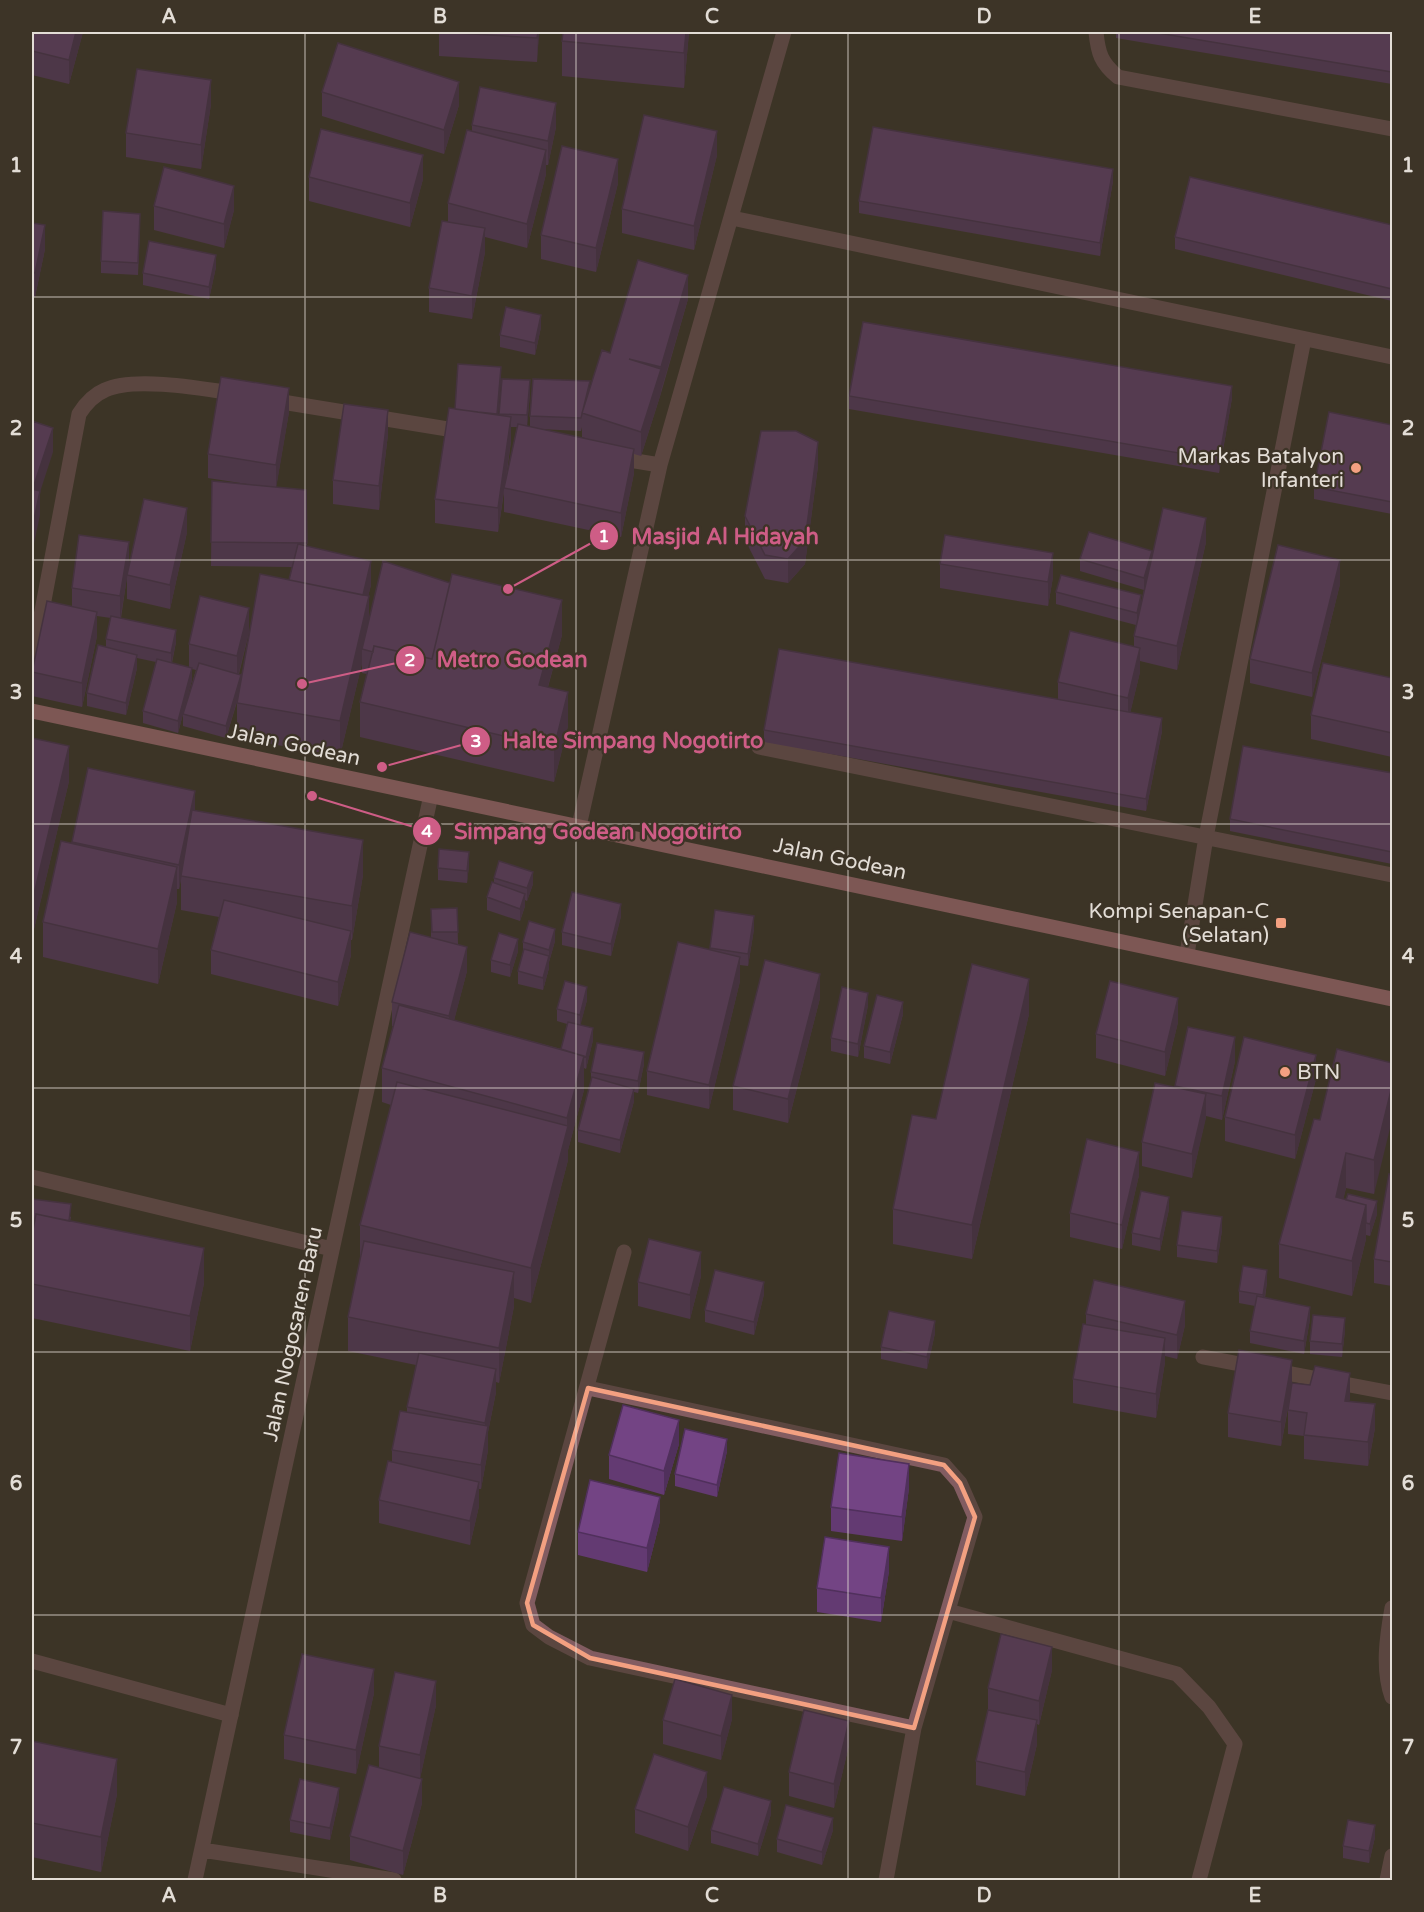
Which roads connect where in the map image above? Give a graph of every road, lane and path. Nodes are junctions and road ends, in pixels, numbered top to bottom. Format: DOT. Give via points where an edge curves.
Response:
graph roads {
  1 [pos="784,32"];
  2 [pos="1096,32"];
  3 [pos="1392,129"];
  4 [pos="732,218"];
  5 [pos="1304,339"];
  6 [pos="1392,357"];
  7 [pos="482,435"];
  8 [pos="600,455"];
  9 [pos="660,465"];
  10 [pos="32,664"];
  11 [pos="32,711"];
  12 [pos="759,747"];
  13 [pos="431,795"];
  14 [pos="579,826"];
  15 [pos="1206,837"];
  16 [pos="1392,875"];
  17 [pos="1187,954"];
  18 [pos="1392,999"];
  19 [pos="32,1177"];
  20 [pos="332,1249"];
  21 [pos="624,1252"];
  22 [pos="1203,1357"];
  23 [pos="588,1388"];
  24 [pos="1392,1393"];
  25 [pos="1392,1608"];
  26 [pos="948,1611"];
  27 [pos="32,1661"];
  28 [pos="1392,1697"];
  29 [pos="231,1715"];
  30 [pos="914,1728"];
  31 [pos="202,1850"];
  32 [pos="1392,1856"];
  33 [pos="892,1879"];
  34 [pos="195,1881"];
  35 [pos="394,1881"];
  36 [pos="1199,1881"];
  37 [pos="1387,1881"];
  1 -- 4 [label="street"];
  2 -- 3 [label="street" via="1099,54 1106,67 1118,76"];
  4 -- 5 [label="street"];
  4 -- 9 [label="street"];
  5 -- 6 [label="street"];
  5 -- 15 [label="street"];
  7 -- 10 [label="street" via="211,390 130,383 107,389 89,399 78,414"];
  8 -- 9 [label="street"];
  9 -- 14 [label="street"];
  11 -- 13 [label="main road, Jalan Godean"];
  12 -- 15 [label="street"];
  13 -- 14 [label="main road, Jalan Godean"];
  13 -- 20 [label="street, Jalan Nogosaren Baru"];
  14 -- 17 [label="main road, Jalan Godean"];
  15 -- 16 [label="street"];
  15 -- 17 [label="street"];
  17 -- 18 [label="main road, Jalan Godean"];
  19 -- 20 [label="street"];
  20 -- 29 [label="street, Jalan Nogosaren Baru"];
  21 -- 23 [label="street"];
  22 -- 24 [label="street"];
  23 -- 26 [label="street" via="944,1465 960,1483 975,1517"];
  23 -- 30 [label="street" via="527,1604 533,1625 590,1658"];
  25 -- 28 [label="street" via="1386,1642"];
  26 -- 30 [label="street"];
  26 -- 36 [label="street" via="1177,1674 1197,1693 1235,1744"];
  27 -- 29 [label="street"];
  29 -- 31 [label="street, Jalan Nogosaren Baru"];
  30 -- 33 [label="street"];
  31 -- 34 [label="street, Jalan Nogosaren Baru"];
  31 -- 35 [label="street"];
  32 -- 37 [label="street"];
}
